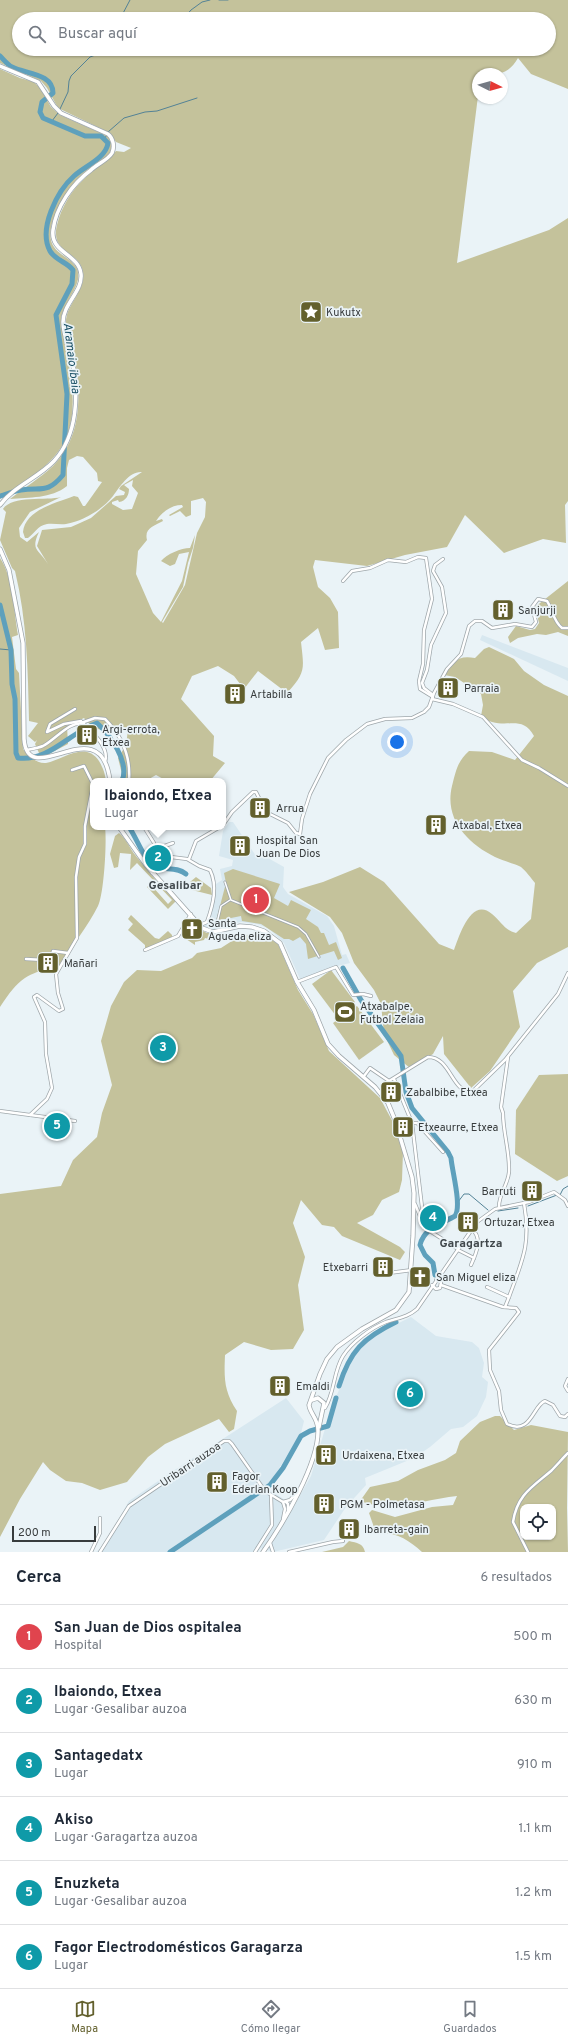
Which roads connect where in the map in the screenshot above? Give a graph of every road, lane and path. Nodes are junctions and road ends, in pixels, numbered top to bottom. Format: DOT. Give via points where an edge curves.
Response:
graph roads {
  1 [pos="0,66"];
  2 [pos="0,505"];
  3 [pos="0,549"];
  4 [pos="442,559"];
  5 [pos="343,581"];
  6 [pos="568,628"];
  7 [pos="433,697"];
  8 [pos="75,709"];
  9 [pos="81,723"];
  10 [pos="27,750"];
  11 [pos="105,762"];
  12 [pos="72,770"];
  13 [pos="109,778"];
  14 [pos="129,778"];
  15 [pos="90,779"];
  16 [pos="568,786"];
  17 [pos="90,802"];
  18 [pos="226,821"];
  19 [pos="121,830"];
  20 [pos="146,830"];
  21 [pos="215,830"];
  22 [pos="173,843"];
  23 [pos="155,851"];
  24 [pos="164,859"];
  25 [pos="189,859"];
  26 [pos="154,871"];
  27 [pos="225,882"];
  28 [pos="231,900"];
  29 [pos="191,914"];
  30 [pos="217,923"];
  31 [pos="200,925"];
  32 [pos="145,950"];
  33 [pos="68,953"];
  34 [pos="320,957"];
  35 [pos="26,959"];
  36 [pos="568,973"];
  37 [pos="296,982"];
  38 [pos="371,996"];
  39 [pos="508,1056"];
  40 [pos="364,1076"];
  41 [pos="394,1079"];
  42 [pos="0,1111"];
  43 [pos="30,1115"];
  44 [pos="75,1121"];
  45 [pos="412,1123"];
  46 [pos="443,1152"];
  47 [pos="414,1201"];
  48 [pos="524,1203"];
  49 [pos="568,1206"];
  50 [pos="499,1208"];
  51 [pos="421,1222"];
  52 [pos="472,1229"];
  53 [pos="458,1250"];
  54 [pos="474,1258"];
  55 [pos="471,1265"];
  56 [pos="412,1270"];
  57 [pos="381,1274"];
  58 [pos="436,1280"];
  59 [pos="441,1285"];
  60 [pos="432,1286"];
  61 [pos="486,1288"];
  62 [pos="509,1297"];
  63 [pos="505,1307"];
  64 [pos="568,1379"];
  65 [pos="316,1388"];
  66 [pos="568,1391"];
  67 [pos="319,1398"];
  68 [pos="330,1398"];
  69 [pos="311,1401"];
  70 [pos="325,1408"];
  71 [pos="322,1412"];
  72 [pos="314,1414"];
  73 [pos="568,1414"];
  74 [pos="318,1428"];
  75 [pos="568,1453"];
  76 [pos="296,1494"];
  77 [pos="271,1496"];
  78 [pos="276,1499"];
  79 [pos="283,1502"];
  80 [pos="274,1503"];
  81 [pos="290,1504"];
  82 [pos="271,1506"];
  83 [pos="100,1518"];
  84 [pos="283,1519"];
  85 [pos="343,1541"];
  86 [pos="270,1542"];
  87 [pos="90,1552"];
  88 [pos="100,1552"];
  89 [pos="255,1552"];
  90 [pos="263,1552"];
  91 [pos="273,1552"];
  92 [pos="289,1552"];
  93 [pos="528,1552"];
  1 -- 2 [label="main road" via="38,82 60,113 108,134 114,146 108,157 68,193 53,232 57,246 77,264 81,274 80,282 63,318 75,382 74,418 67,442 60,454 44,470"];
  3 -- 10 [label="main road" via="9,570 23,643 24,738"];
  4 -- 7 [label="street" via="435,564 433,571 442,587 446,614 431,644 428,670 422,683"];
  5 -- 7 [label="street" via="352,571 370,568 388,560 406,562 418,557 426,558 432,599 424,630 423,664 419,686"];
  6 -- 7 [label="street" via="558,625 550,605 543,599 534,602 532,607 536,622 532,627 515,624 492,628 482,621 475,620 470,626 461,654 446,669"];
  7 -- 16 [label="street" via="483,717 522,760"];
  7 -- 18 [label="street" via="424,712 416,717 404,720 385,719 367,724 328,758 310,794 300,834 296,833 288,822 266,812 256,792 241,802"];
  8 -- 9 [label="street" via="50,724 47,732 72,721"];
  9 -- 10 [label="street" via="65,730 42,747"];
  9 -- 11 [label="street" via="102,745 106,753"];
  9 -- 14 [label="street" via="95,718 105,718 116,730 127,754"];
  10 -- 11 [label="main road" via="40,759 84,748 96,753"];
  11 -- 13 [label="main road"];
  12 -- 15 [label="street" via="84,766"];
  17 -- 33 [label="street" via="85,844 79,856 76,877 78,938"];
  19 -- 26 [label="main road"];
  20 -- 23 [label="street" via="154,843"];
  21 -- 25 [label="street" via="196,841"];
  22 -- 23 [label="street"];
  23 -- 24 [label="street"];
  24 -- 25 [label="street"];
  24 -- 26 [label="street"];
  25 -- 31 [label="street" via="210,870 214,882 214,895 208,919"];
  26 -- 29 [label="main road"];
  27 -- 28 [label="street"];
  28 -- 30 [label="street" via="221,906"];
  28 -- 34 [label="street" via="298,927 306,934"];
  29 -- 31 [label="main road"];
  29 -- 32 [label="street" via="178,936"];
  31 -- 37 [label="main road" via="211,932 244,926 264,931 280,943"];
  33 -- 35 [label="street" via="53,951 51,958 47,960"];
  33 -- 43 [label="street" via="56,974 62,1010 59,1011 37,995 34,997 46,1022 46,1054 52,1088 47,1098"];
  36 -- 39 [label="street" via="558,994"];
  37 -- 38 [label="street" via="336,967 351,992"];
  37 -- 40 [label="main road" via="314,1010 328,1044"];
  39 -- 41 [label="street" via="472,1092 461,1088 440,1060 433,1057 428,1057"];
  39 -- 50 [label="street" via="500,1107 503,1113 509,1164"];
  40 -- 41 [label="street" via="370,1068 389,1081"];
  40 -- 47 [label="main road" via="383,1095 395,1120 412,1177"];
  41 -- 45 [label="street"];
  42 -- 43 [label="street"];
  43 -- 44 [label="street"];
  45 -- 46 [label="street" via="417,1123"];
  45 -- 51 [label="street" via="422,1207"];
  47 -- 51 [label="street"];
  47 -- 56 [label="main road"];
  48 -- 49 [label="street" via="554,1192 565,1200"];
  48 -- 50 [label="street"];
  48 -- 62 [label="street" via="528,1240"];
  50 -- 52 [label="street" via="485,1215"];
  51 -- 53 [label="street" via="426,1230"];
  52 -- 53 [label="street"];
  52 -- 54 [label="street" via="476,1232 478,1240"];
  53 -- 54 [label="street"];
  53 -- 58 [label="street"];
  54 -- 55 [label="street"];
  56 -- 57 [label="street"];
  56 -- 65 [label="main road" via="409,1292 401,1306 355,1333 337,1348 320,1374"];
  58 -- 59 [label="street" via="440,1281"];
  58 -- 60 [label="street"];
  59 -- 60 [label="street" via="438,1289"];
  59 -- 63 [label="street"];
  60 -- 68 [label="street" via="420,1306 410,1315 380,1325 350,1349 340,1363"];
  61 -- 62 [label="street"];
  62 -- 63 [label="street"];
  63 -- 73 [label="street" via="516,1308 519,1314 489,1350 490,1370 499,1391 501,1410 507,1424 515,1426 527,1422 543,1402 551,1402 561,1417"];
  64 -- 66 [label="street"];
  65 -- 67 [label="main road"];
  65 -- 69 [label="main road"];
  67 -- 68 [label="street"];
  67 -- 69 [label="main road"];
  67 -- 70 [label="main road"];
  68 -- 70 [label="street"];
  69 -- 72 [label="main road" via="309,1409"];
  70 -- 71 [label="main road"];
  71 -- 72 [label="main road"];
  71 -- 74 [label="main road"];
  72 -- 74 [label="main road"];
  74 -- 76 [label="main road" via="312,1462"];
  75 -- 93 [label="street" via="531,1486 520,1502 513,1522"];
  76 -- 79 [label="street"];
  76 -- 81 [label="main road"];
  77 -- 78 [label="street, Uribarri auzoa"];
  77 -- 82 [label="street"];
  77 -- 88 [label="street, Uribarri auzoa" via="232,1444 224,1441 129,1506"];
  78 -- 79 [label="street, Uribarri auzoa"];
  78 -- 80 [label="street"];
  79 -- 80 [label="street"];
  79 -- 81 [label="street"];
  79 -- 84 [label="street"];
  80 -- 82 [label="street"];
  81 -- 84 [label="main road"];
  82 -- 89 [label="street" via="272,1525"];
  83 -- 87 [label="street" via="100,1533"];
  84 -- 86 [label="main road"];
  85 -- 92 [label="street"];
  86 -- 90 [label="main road"];
  86 -- 91 [label="street"];
}
